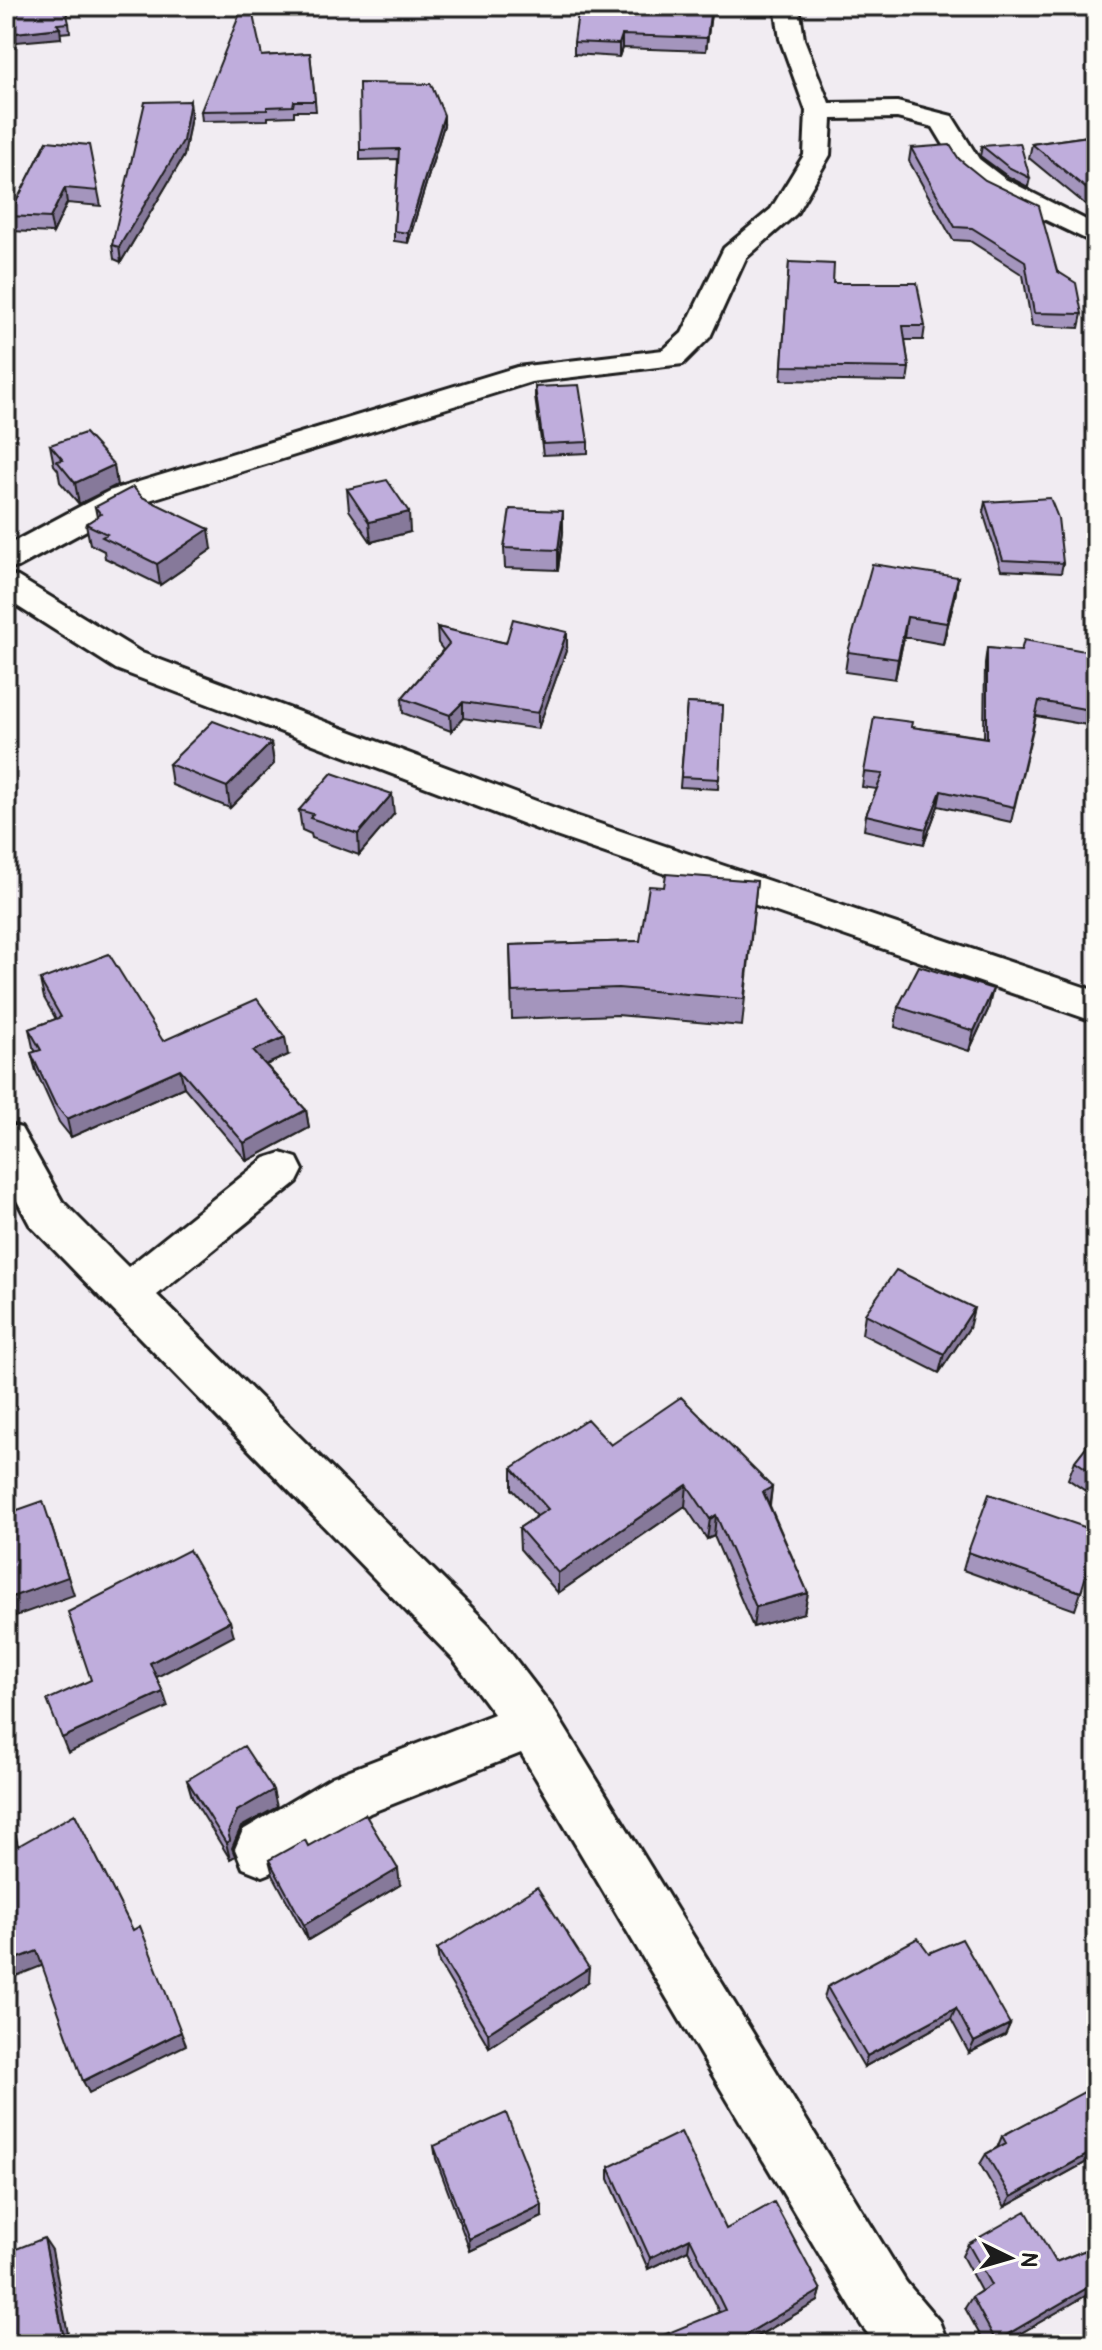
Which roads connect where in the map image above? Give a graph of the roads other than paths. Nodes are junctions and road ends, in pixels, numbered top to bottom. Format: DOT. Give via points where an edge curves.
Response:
graph roads {
  1 [pos="787,6"];
  2 [pos="819,111"];
  3 [pos="1096,236"];
  4 [pos="6,560"];
  5 [pos="6,584"];
  6 [pos="1096,1007"];
  7 [pos="6,1140"];
  8 [pos="281,1170"];
  9 [pos="125,1295"];
  10 [pos="533,1724"];
  11 [pos="263,1849"];
  12 [pos="916,2344"];
  1 -- 2 [label="street" via="792,39"];
  2 -- 3 [label="street" via="897,110 943,122 969,164 995,185"];
  2 -- 4 [label="street" via="817,155 782,214 734,254 695,337 672,358 528,373 121,498"];
  5 -- 6 [label="street" via="129,661 563,825"];
  7 -- 9 [label="street" via="46,1213"];
  8 -- 9 [label="street"];
  9 -- 10 [label="street" via="471,1642"];
  10 -- 11 [label="street" via="351,1795"];
  10 -- 12 [label="street" via="884,2304"];
}
